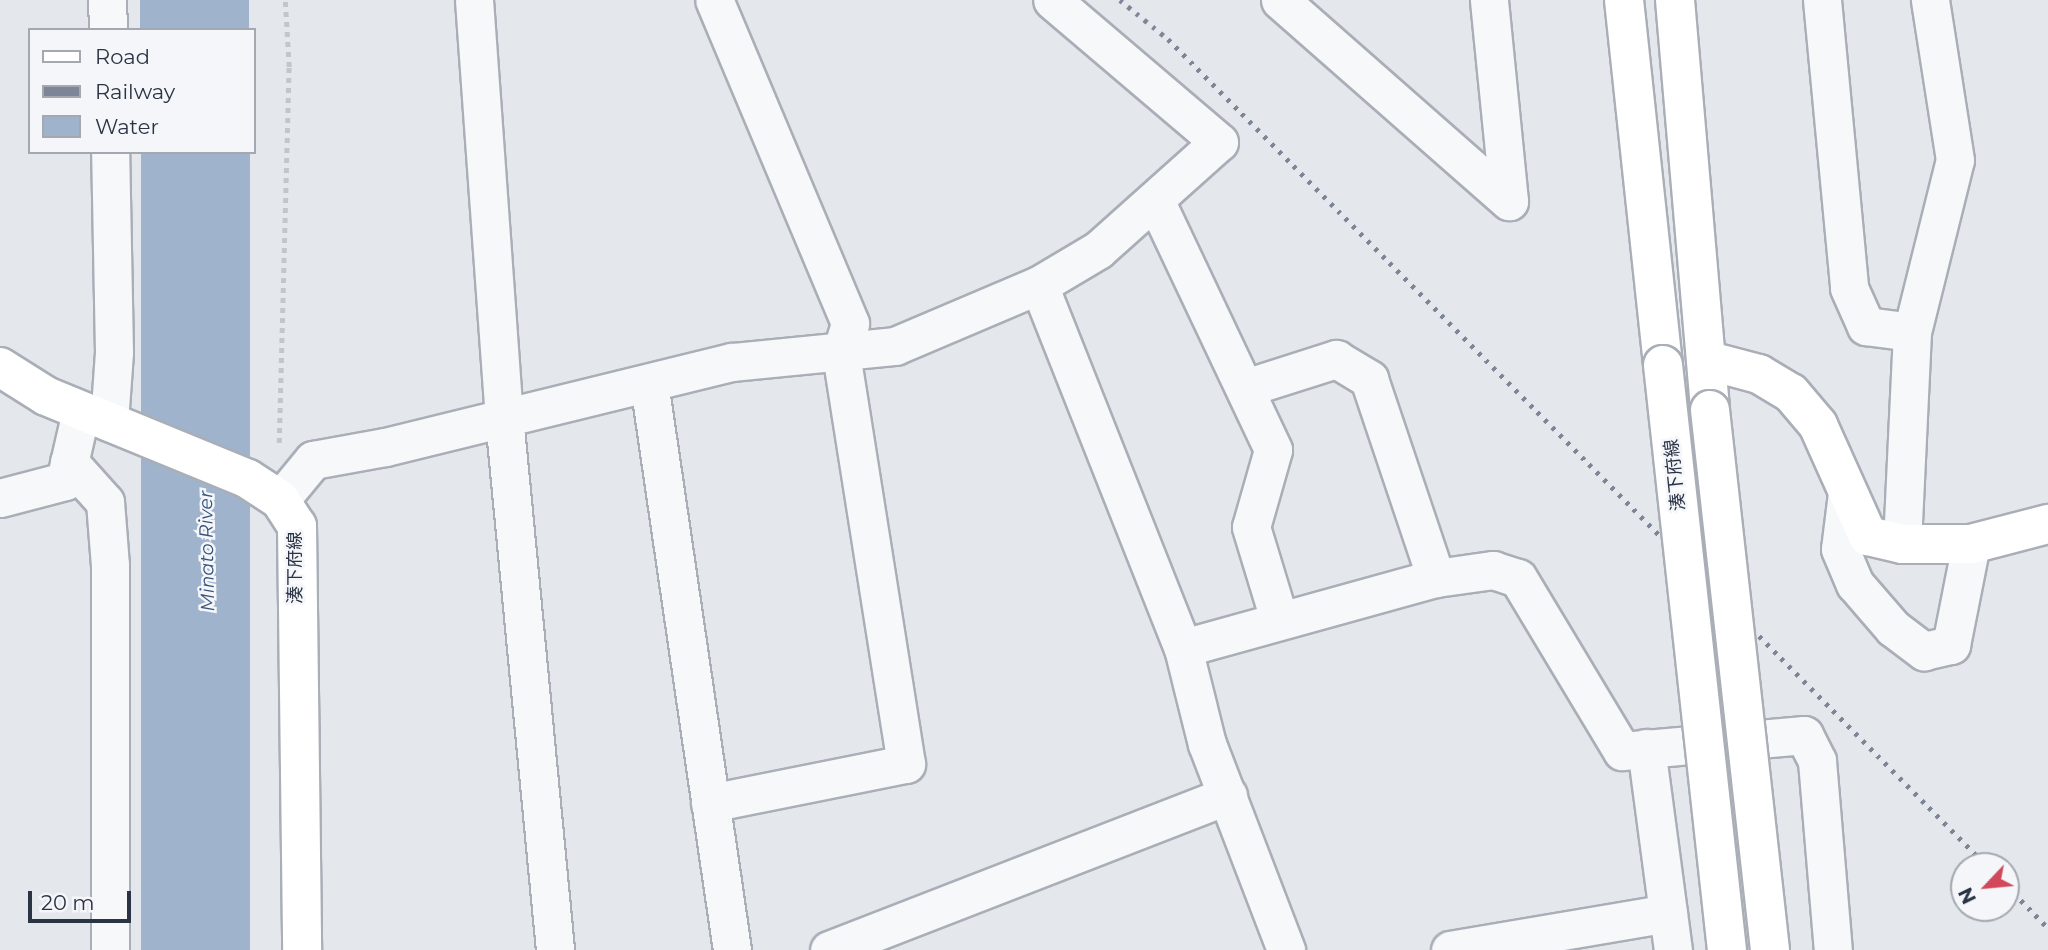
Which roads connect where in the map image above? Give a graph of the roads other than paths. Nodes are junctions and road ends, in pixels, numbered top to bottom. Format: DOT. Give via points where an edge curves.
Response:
graph roads {
  1 [pos="107,0"];
  2 [pos="474,0"];
  3 [pos="713,0"];
  4 [pos="1052,0"];
  5 [pos="1489,0"];
  6 [pos="1624,0"];
  7 [pos="1675,0"];
  8 [pos="1822,0"];
  9 [pos="1930,0"];
  10 [pos="1297,8"];
  11 [pos="108,28"];
  12 [pos="110,154"];
  13 [pos="1156,202"];
  14 [pos="1039,285"];
  15 [pos="1912,332"];
  16 [pos="841,354"];
  17 [pos="1706,360"];
  18 [pos="0,368"];
  19 [pos="649,383"];
  20 [pos="1245,388"];
  21 [pos="95,416"];
  22 [pos="504,418"];
  23 [pos="69,462"];
  24 [pos="1847,493"];
  25 [pos="0,498"];
  26 [pos="279,500"];
  27 [pos="2048,524"];
  28 [pos="1902,544"];
  29 [pos="1970,544"];
  30 [pos="1436,579"];
  31 [pos="1279,619"];
  32 [pos="1183,648"];
  33 [pos="1646,748"];
  34 [pos="1228,795"];
  35 [pos="710,803"];
  36 [pos="1668,913"];
  37 [pos="110,950"];
  38 [pos="302,950"];
  39 [pos="555,950"];
  40 [pos="732,950"];
  41 [pos="829,950"];
  42 [pos="1286,950"];
  43 [pos="1450,950"];
  44 [pos="1672,950"];
  45 [pos="1727,950"];
  46 [pos="1770,950"];
  47 [pos="1833,950"];
  1 -- 11 [label="street"];
  2 -- 22 [label="street"];
  3 -- 16 [label="street" via="850,323"];
  4 -- 13 [label="street" via="1219,142"];
  5 -- 10 [label="street" via="1509,201"];
  6 -- 45 [label="main road, 湊下府線, bridge"];
  7 -- 17 [label="main road"];
  8 -- 15 [label="street" via="1849,288 1866,326"];
  9 -- 15 [label="street" via="1955,160"];
  12 -- 21 [label="street" via="114,352"];
  13 -- 14 [label="street" via="1098,250"];
  13 -- 20 [label="street"];
  14 -- 16 [label="street" via="895,346"];
  14 -- 32 [label="street"];
  15 -- 28 [label="street"];
  16 -- 19 [label="street" via="732,362"];
  16 -- 35 [label="street" via="906,764"];
  17 -- 24 [label="main road" via="1759,374 1791,393 1818,425"];
  17 -- 46 [label="main road, bridge"];
  18 -- 21 [label="main road, 湊下府線" via="46,396"];
  19 -- 22 [label="street"];
  19 -- 35 [label="street"];
  20 -- 30 [label="street" via="1336,359 1369,379"];
  20 -- 31 [label="street" via="1273,450 1251,527"];
  21 -- 23 [label="street"];
  21 -- 26 [label="main road, 湊下府線" via="248,479"];
  22 -- 26 [label="street" via="313,460"];
  22 -- 39 [label="street"];
  23 -- 25 [label="street" via="65,481"];
  23 -- 37 [label="street" via="105,502 110,565"];
  24 -- 28 [label="main road" via="1868,536"];
  24 -- 29 [label="street" via="1840,549 1855,584 1893,628 1924,651 1951,645"];
  26 -- 38 [label="main road, 湊下府線" via="297,526"];
  27 -- 29 [label="main road"];
  28 -- 29 [label="main road"];
  30 -- 31 [label="street"];
  30 -- 33 [label="street" via="1493,570 1518,578 1622,751"];
  31 -- 32 [label="street"];
  32 -- 34 [label="street" via="1207,744"];
  33 -- 36 [label="street"];
  33 -- 47 [label="street" via="1804,735 1817,761"];
  34 -- 41 [label="street" via="1089,845"];
  34 -- 42 [label="street"];
  35 -- 40 [label="street"];
  36 -- 43 [label="street"];
  36 -- 44 [label="street"];
}
